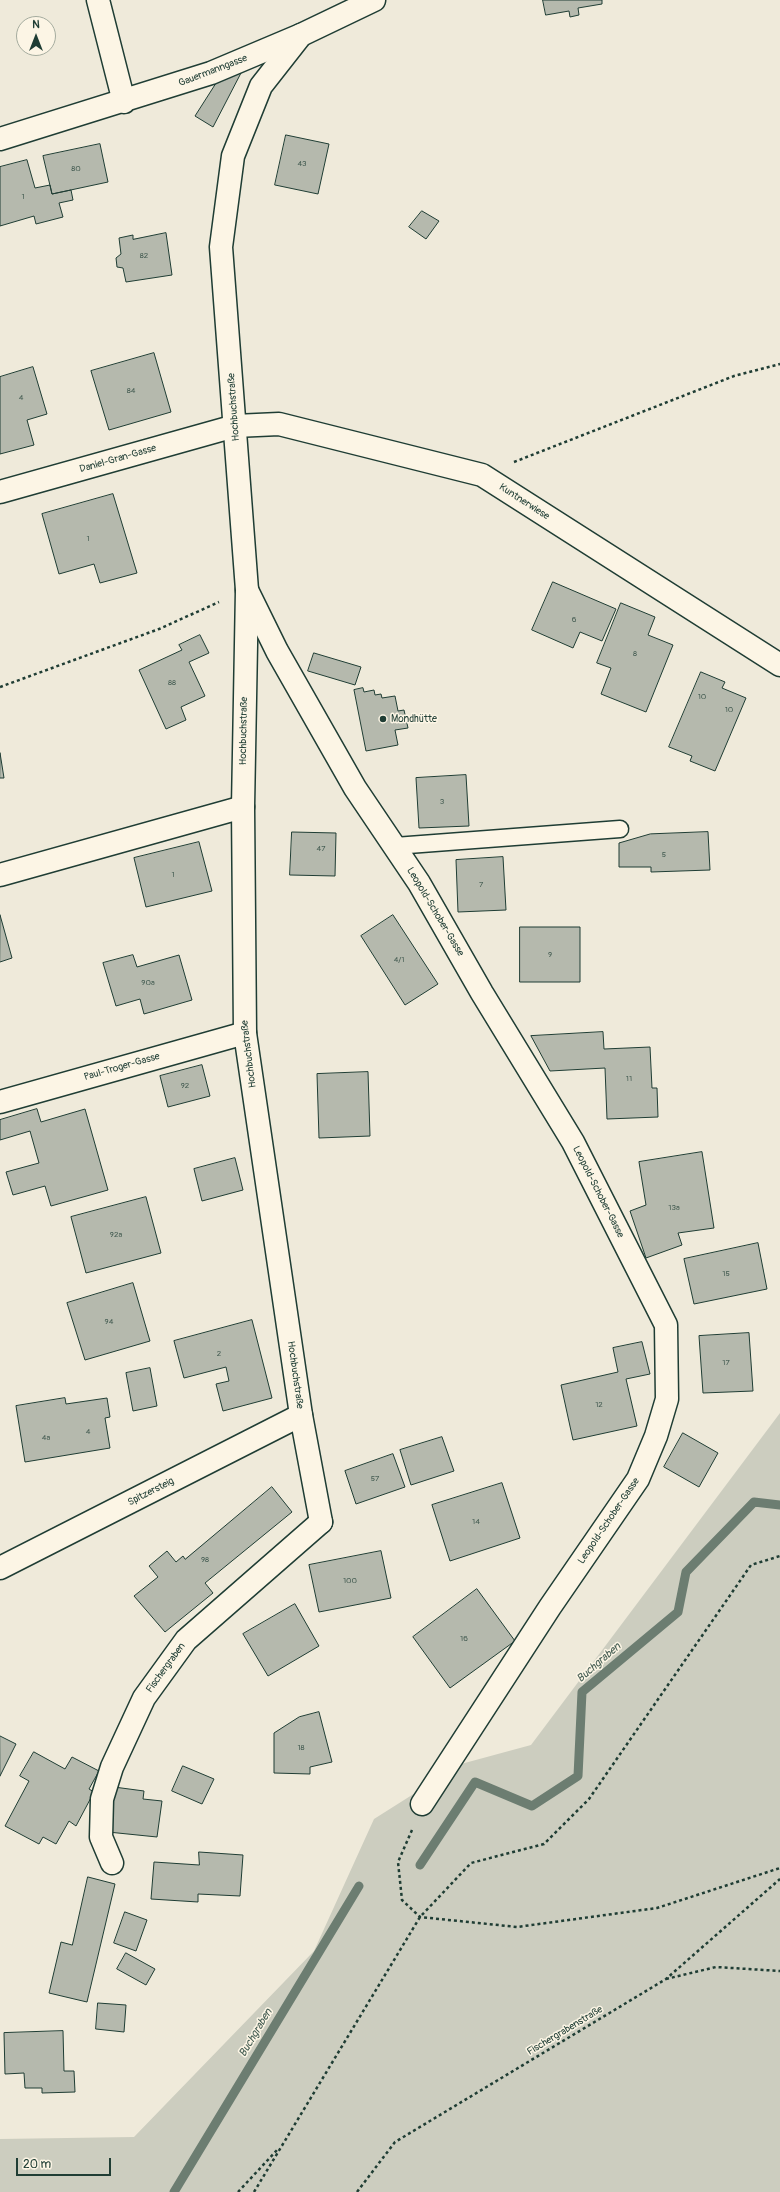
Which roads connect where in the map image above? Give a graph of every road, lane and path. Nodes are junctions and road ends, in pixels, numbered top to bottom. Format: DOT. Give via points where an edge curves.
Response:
graph roads {
  1 [pos="98,0"];
  2 [pos="374,0"];
  3 [pos="301,35"];
  4 [pos="124,102"];
  5 [pos="0,139"];
  6 [pos="780,364"];
  7 [pos="235,426"];
  8 [pos="482,475"];
  9 [pos="0,492"];
  10 [pos="247,590"];
  11 [pos="780,665"];
  12 [pos="0,687"];
  13 [pos="243,807"];
  14 [pos="620,829"];
  15 [pos="394,846"];
  16 [pos="0,875"];
  17 [pos="245,1033"];
  18 [pos="0,1102"];
  19 [pos="301,1416"];
  20 [pos="321,1522"];
  21 [pos="780,1556"];
  22 [pos="0,1568"];
  23 [pos="422,1804"];
  24 [pos="112,1863"];
  25 [pos="780,1868"];
  26 [pos="780,1879"];
  27 [pos="420,1916"];
  28 [pos="780,1971"];
  29 [pos="666,1979"];
  30 [pos="281,2146"];
  31 [pos="238,2192"];
  32 [pos="254,2192"];
  33 [pos="357,2192"];
  1 -- 4 [label="street"];
  2 -- 3 [label="street, Hochbuchstraße"];
  3 -- 4 [label="street, Gauermanngasse" via="211,73"];
  3 -- 7 [label="street, Hochbuchstraße" via="261,86 233,156 221,246"];
  4 -- 5 [label="street, Gauermanngasse"];
  6 -- 8 [label="path" via="734,376"];
  7 -- 8 [label="street, Kuntnerwiese" via="279,424"];
  7 -- 9 [label="street, Daniel-Gran-Gasse"];
  7 -- 10 [label="street, Hochbuchstraße"];
  8 -- 11 [label="street, Kuntnerwiese"];
  10 -- 12 [label="path" via="159,629"];
  10 -- 13 [label="street, Hochbuchstraße"];
  10 -- 15 [label="street, Leopold-Schober-Gasse" via="277,652 339,760"];
  13 -- 16 [label="street"];
  13 -- 17 [label="street, Hochbuchstraße"];
  14 -- 15 [label="lane"];
  15 -- 23 [label="street, Leopold-Schober-Gasse" via="419,883 482,993 573,1142 666,1325 667,1399 656,1436 638,1479 550,1607"];
  17 -- 18 [label="street, Paul-Troger-Gasse"];
  17 -- 19 [label="street, Hochbuchstraße"];
  19 -- 20 [label="street, Hochbuchstraße"];
  19 -- 22 [label="street, Spitzersteig"];
  20 -- 24 [label="street, Fischergraben" via="186,1640 144,1698 112,1767 102,1799 101,1837"];
  21 -- 27 [label="path" via="751,1565 589,1799 544,1844 471,1863"];
  23 -- 27 [label="path" via="398,1862 402,1900"];
  25 -- 27 [label="path" via="657,1908 517,1927"];
  26 -- 29 [label="path, Fischergrabenstraße"];
  27 -- 30 [label="path"];
  28 -- 29 [label="path" via="716,1967"];
  29 -- 33 [label="path, Fischergrabenstraße" via="395,2142"];
  30 -- 31 [label="path"];
  30 -- 32 [label="path"];
}
